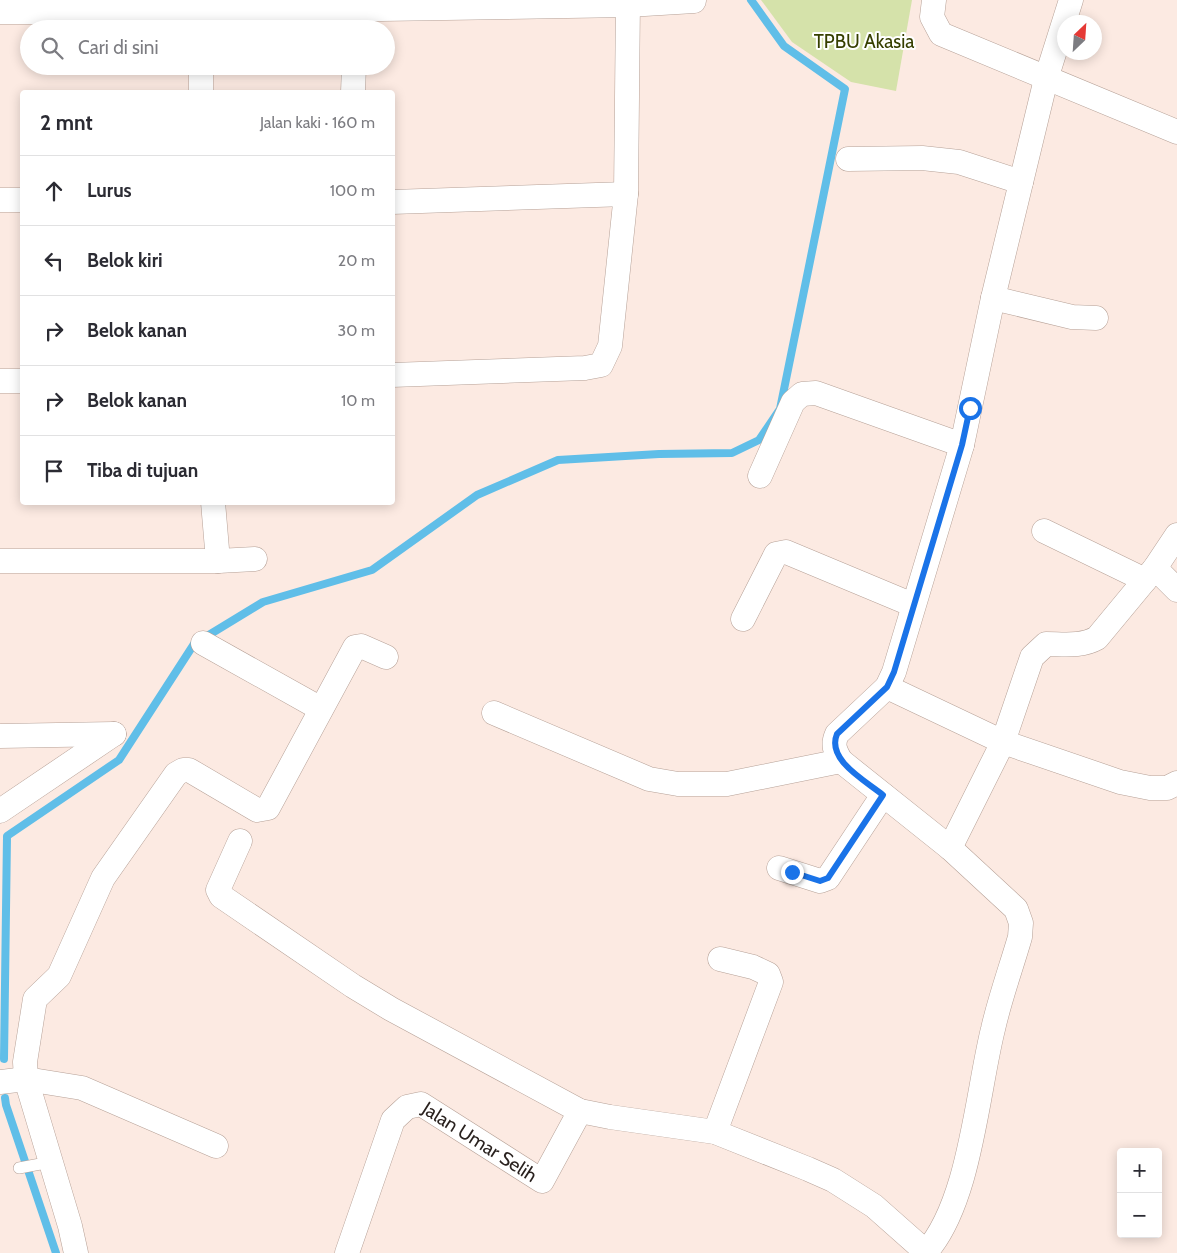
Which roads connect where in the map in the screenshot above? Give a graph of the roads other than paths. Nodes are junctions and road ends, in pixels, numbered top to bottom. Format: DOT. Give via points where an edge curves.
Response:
graph roads {
  1 [pos="934,0"];
  2 [pos="1071,0"];
  3 [pos="694,1"];
  4 [pos="628,2"];
  5 [pos="0,12"];
  6 [pos="200,14"];
  7 [pos="356,19"];
  8 [pos="200,75"];
  9 [pos="354,75"];
  10 [pos="1046,79"];
  11 [pos="201,90"];
  12 [pos="353,90"];
  13 [pos="1177,132"];
  14 [pos="848,159"];
  15 [pos="1021,182"];
  16 [pos="626,194"];
  17 [pos="0,200"];
  18 [pos="20,200"];
  19 [pos="395,202"];
  20 [pos="993,298"];
  21 [pos="1096,318"];
  22 [pos="395,376"];
  23 [pos="0,381"];
  24 [pos="20,381"];
  25 [pos="962,445"];
  26 [pos="760,476"];
  27 [pos="213,505"];
  28 [pos="1044,531"];
  29 [pos="1177,535"];
  30 [pos="255,559"];
  31 [pos="0,561"];
  32 [pos="218,561"];
  33 [pos="1150,574"];
  34 [pos="1177,590"];
  35 [pos="913,605"];
  36 [pos="743,620"];
  37 [pos="203,643"];
  38 [pos="386,657"];
  39 [pos="887,687"];
  40 [pos="321,709"];
  41 [pos="494,713"];
  42 [pos="0,736"];
  43 [pos="1003,742"];
  44 [pos="841,761"];
  45 [pos="1177,784"];
  46 [pos="883,795"];
  47 [pos="0,811"];
  48 [pos="240,841"];
  49 [pos="950,848"];
  50 [pos="778,868"];
  51 [pos="720,959"];
  52 [pos="26,1079"];
  53 [pos="0,1082"];
  54 [pos="580,1111"];
  55 [pos="714,1132"];
  56 [pos="216,1146"];
  57 [pos="46,1162"];
  58 [pos="22,1167"];
  59 [pos="926,1252"];
  60 [pos="76,1253"];
  61 [pos="347,1253"];
  1 -- 10 [label="street" via="932,17 941,34"];
  2 -- 10 [label="street"];
  3 -- 4 [label="street"];
  4 -- 7 [label="street"];
  4 -- 16 [label="street"];
  5 -- 6 [label="street"];
  6 -- 7 [label="street"];
  8 -- 11 [label="street"];
  9 -- 12 [label="street"];
  10 -- 13 [label="street"];
  10 -- 15 [label="street"];
  14 -- 15 [label="street" via="922,158 959,162"];
  15 -- 20 [label="street"];
  16 -- 19 [label="street"];
  16 -- 22 [label="street" via="610,346 602,365"];
  17 -- 18 [label="street"];
  20 -- 21 [label="street" via="1072,318"];
  20 -- 25 [label="street"];
  23 -- 24 [label="street"];
  25 -- 26 [label="street" via="816,393 802,394 793,402"];
  25 -- 35 [label="street"];
  27 -- 32 [label="street"];
  28 -- 33 [label="street"];
  29 -- 33 [label="street"];
  30 -- 32 [label="street"];
  31 -- 32 [label="street"];
  33 -- 34 [label="street"];
  33 -- 43 [label="street" via="1097,638 1088,643 1046,644 1032,657"];
  35 -- 36 [label="street" via="786,552 776,554"];
  35 -- 39 [label="street"];
  37 -- 40 [label="street"];
  38 -- 40 [label="street" via="361,646 355,647"];
  39 -- 43 [label="street"];
  39 -- 44 [label="street" via="837,734 835,751"];
  40 -- 52 [label="street" via="268,808 264,810 258,810 189,770 176,774 103,878 59,976 35,999 24,1062"];
  41 -- 44 [label="street" via="649,779 678,784 727,784"];
  42 -- 47 [label="street" via="114,734"];
  43 -- 45 [label="street" via="1120,782 1150,788"];
  43 -- 49 [label="street"];
  44 -- 46 [label="street"];
  46 -- 49 [label="street"];
  46 -- 50 [label="street" via="828,878 820,881"];
  48 -- 54 [label="street" via="218,890 221,896 376,1000"];
  49 -- 59 [label="street" via="1016,909 1021,923 1020,937 993,1028 963,1175 941,1232"];
  51 -- 55 [label="street" via="760,970 768,974 772,982"];
  52 -- 53 [label="street"];
  52 -- 56 [label="street" via="82,1088"];
  52 -- 57 [label="street"];
  54 -- 55 [label="street"];
  54 -- 61 [label="street, Jalan Umar Selih" via="542,1181 421,1104 407,1107 393,1120"];
  55 -- 59 [label="street" via="833,1180 874,1206"];
  57 -- 58 [label="lane"];
  57 -- 60 [label="street" via="70,1226"];
}
